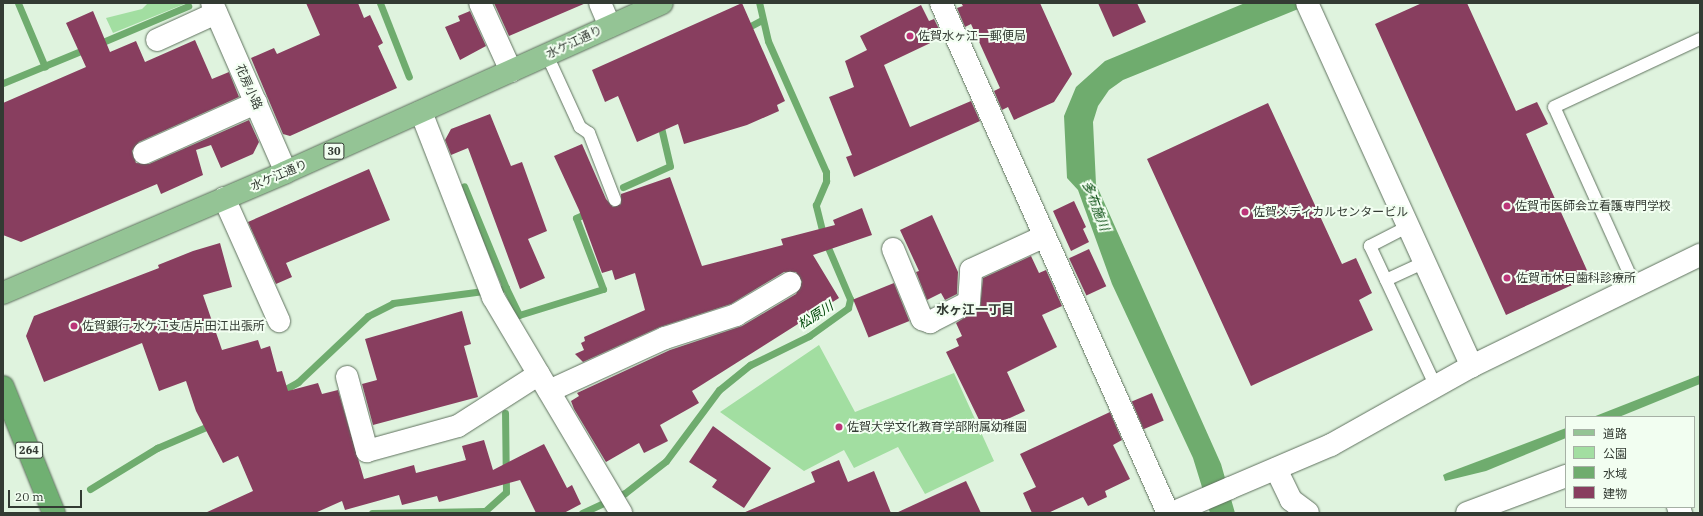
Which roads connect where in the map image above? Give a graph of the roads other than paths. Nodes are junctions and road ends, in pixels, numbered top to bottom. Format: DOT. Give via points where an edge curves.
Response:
graph roads {
  1 [pos="480,3"];
  2 [pos="600,3"];
  3 [pos="662,3"];
  4 [pos="941,3"];
  5 [pos="1309,6"];
  6 [pos="214,8"];
  7 [pos="610,26"];
  8 [pos="1700,39"];
  9 [pos="157,40"];
  10 [pos="547,55"];
  11 [pos="511,71"];
  12 [pos="256,103"];
  13 [pos="421,112"];
  14 [pos="144,153"];
  15 [pos="286,172"];
  16 [pos="224,198"];
  17 [pos="615,200"];
  18 [pos="1409,226"];
  19 [pos="1045,236"];
  20 [pos="893,249"];
  21 [pos="1700,255"];
  22 [pos="1425,262"];
  23 [pos="1386,280"];
  24 [pos="790,282"];
  25 [pos="1635,286"];
  26 [pos="3,293"];
  27 [pos="279,321"];
  28 [pos="1472,366"];
  29 [pos="347,377"];
  30 [pos="544,383"];
  31 [pos="1436,386"];
  32 [pos="3,387"];
  33 [pos="1276,469"];
  34 [pos="1565,476"];
  35 [pos="620,511"];
  36 [pos="54,513"];
  37 [pos="1168,513"];
  38 [pos="1172,513"];
  39 [pos="1308,513"];
  40 [pos="1468,513"];
  1 -- 11 [label="street"];
  2 -- 7 [label="street"];
  3 -- 7 [label="main road, 水ケ江通り / 30"];
  4 -- 19 [label="street"];
  5 -- 18 [label="street"];
  6 -- 9 [label="street"];
  6 -- 12 [label="street, 花房小路"];
  7 -- 10 [label="main road, 水ケ江通り / 30"];
  8 -- 25 [label="lane" via="1554,107"];
  10 -- 11 [label="main road, 水ケ江通り / 30"];
  10 -- 17 [label="lane" via="580,127 589,133"];
  11 -- 13 [label="main road, 水ケ江通り / 30"];
  12 -- 14 [label="street"];
  12 -- 15 [label="street, 花房小路"];
  13 -- 15 [label="main road, 水ケ江通り / 30"];
  13 -- 30 [label="street" via="490,289"];
  15 -- 16 [label="main road, 水ケ江通り / 30"];
  16 -- 26 [label="main road, 水ケ江通り / 30"];
  16 -- 27 [label="street"];
  18 -- 22 [label="street"];
  18 -- 23 [label="lane" via="1370,246"];
  19 -- 20 [label="street" via="971,270 969,302 930,322 922,319"];
  19 -- 37 [label="street"];
  21 -- 25 [label="street"];
  22 -- 23 [label="lane"];
  22 -- 28 [label="street"];
  23 -- 31 [label="lane"];
  24 -- 30 [label="street" via="736,316 665,338"];
  25 -- 28 [label="street"];
  28 -- 31 [label="street"];
  29 -- 30 [label="street" via="367,451 458,426"];
  30 -- 35 [label="street"];
  31 -- 33 [label="street" via="1331,445"];
  32 -- 36 [label="highway, 264"];
  33 -- 38 [label="street"];
  33 -- 39 [label="street" via="1291,500"];
  34 -- 40 [label="street"];
}
